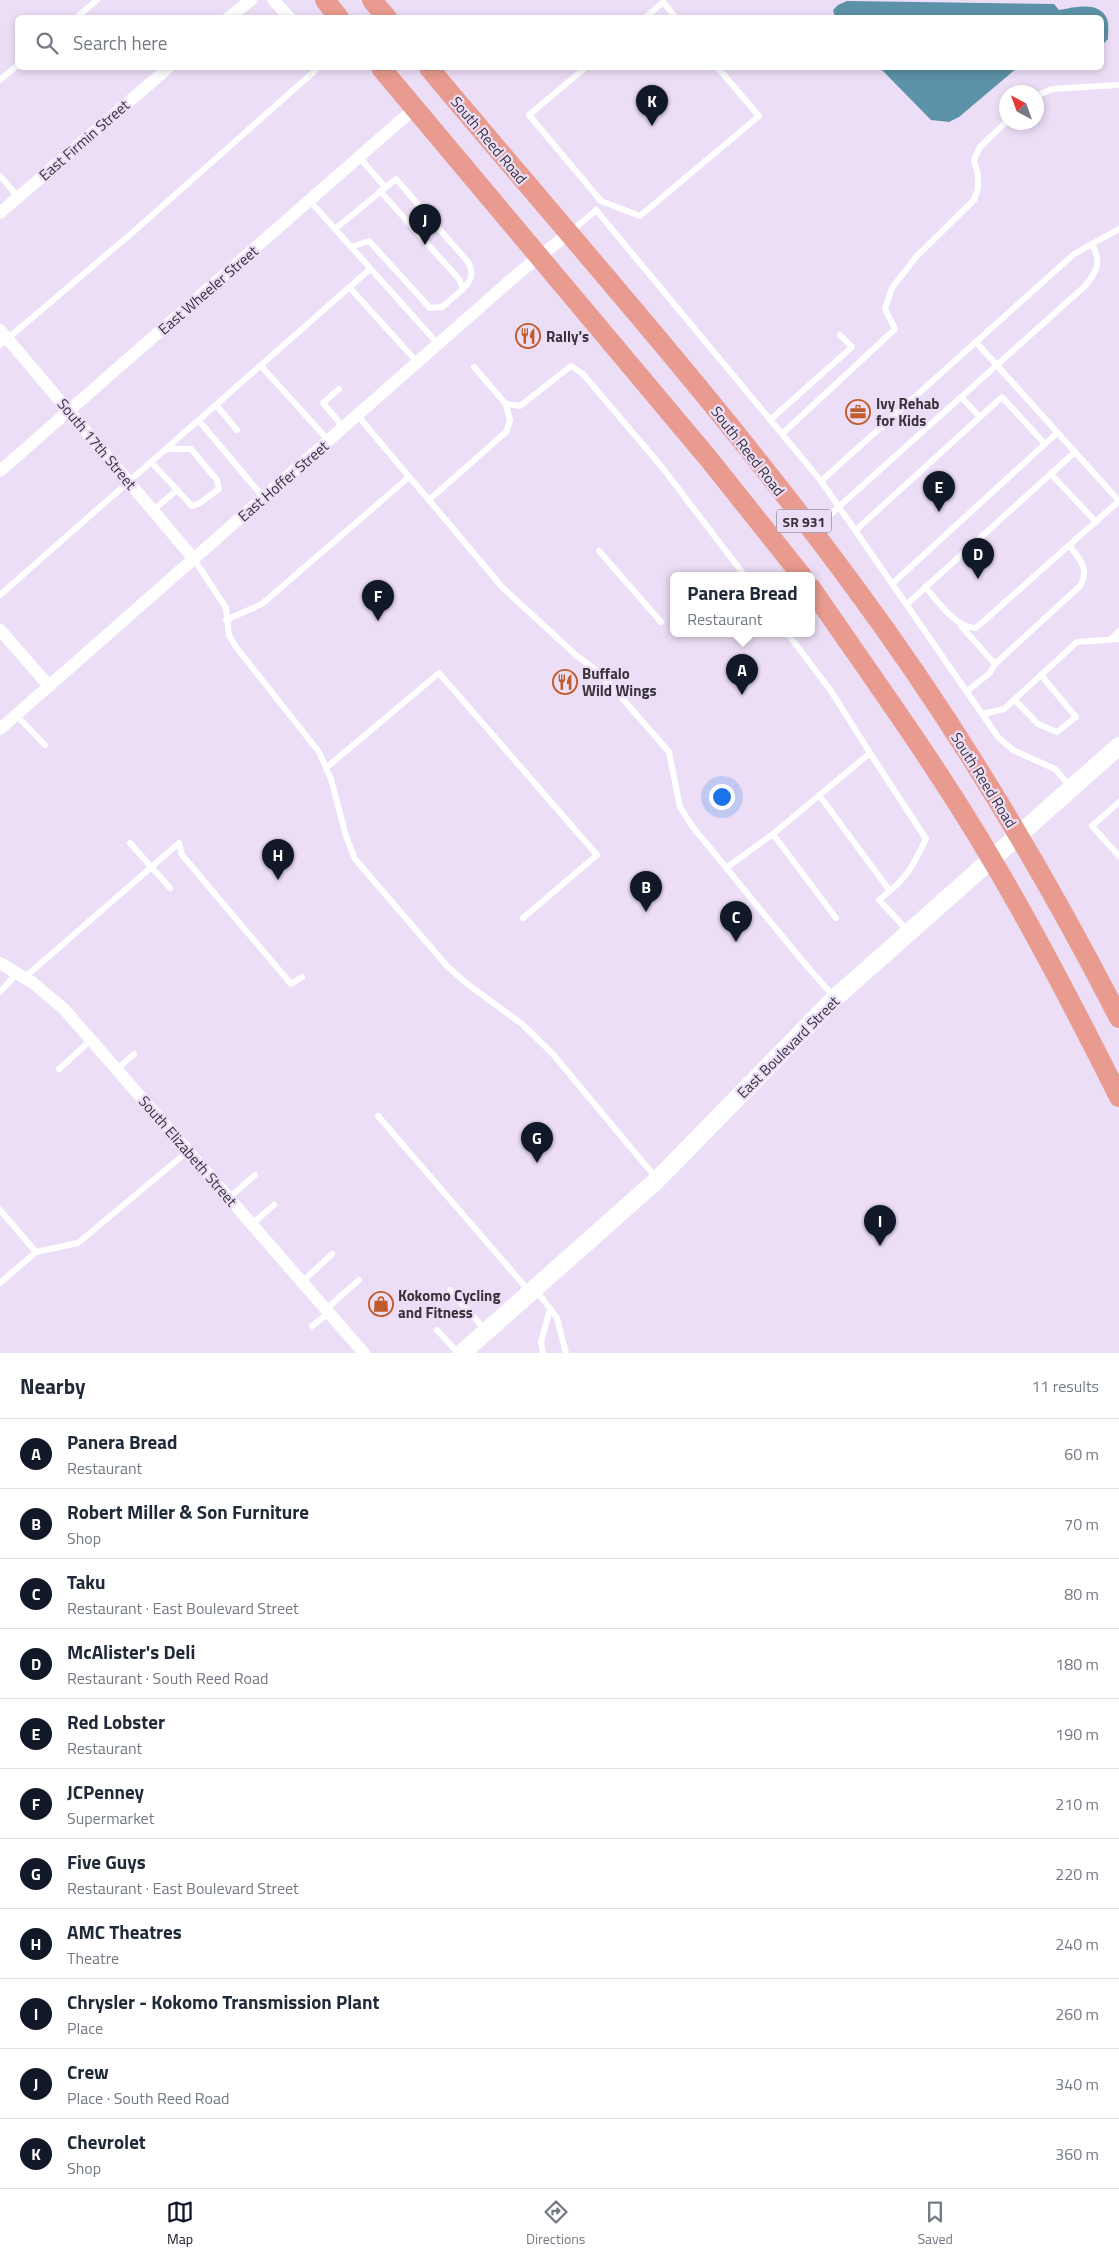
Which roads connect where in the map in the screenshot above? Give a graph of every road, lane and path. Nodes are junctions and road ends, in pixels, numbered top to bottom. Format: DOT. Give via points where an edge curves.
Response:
graph roads {
  1 [pos="97,0"];
  2 [pos="251,0"];
  3 [pos="273,0"];
  4 [pos="325,0"];
  5 [pos="372,0"];
  6 [pos="80,15"];
  7 [pos="232,15"];
  8 [pos="287,15"];
  9 [pos="337,15"];
  10 [pos="384,15"];
  11 [pos="648,15"];
  12 [pos="674,15"];
  13 [pos="15,68"];
  14 [pos="166,70"];
  15 [pos="316,70"];
  16 [pos="383,70"];
  17 [pos="430,70"];
  18 [pos="583,70"];
  19 [pos="720,70"];
  20 [pos="0,80"];
  21 [pos="1119,84"];
  22 [pos="1044,92"];
  23 [pos="416,108"];
  24 [pos="999,129"];
  25 [pos="360,157"];
  26 [pos="0,176"];
  27 [pos="383,189"];
  28 [pos="18,197"];
  29 [pos="310,201"];
  30 [pos="601,201"];
  31 [pos="596,210"];
  32 [pos="0,213"];
  33 [pos="335,229"];
  34 [pos="1119,229"];
  35 [pos="568,234"];
  36 [pos="1092,244"];
  37 [pos="351,247"];
  38 [pos="539,256"];
  39 [pos="370,270"];
  40 [pos="350,288"];
  41 [pos="463,289"];
  42 [pos="840,335"];
  43 [pos="2,338"];
  44 [pos="976,342"];
  45 [pos="438,344"];
  46 [pos="418,363"];
  47 [pos="996,365"];
  48 [pos="261,366"];
  49 [pos="474,368"];
  50 [pos="338,389"];
  51 [pos="961,397"];
  52 [pos="506,404"];
  53 [pos="217,406"];
  54 [pos="69,411"];
  55 [pos="358,416"];
  56 [pos="980,417"];
  57 [pos="770,420"];
  58 [pos="199,421"];
  59 [pos="344,428"];
  60 [pos="237,430"];
  61 [pos="1057,433"];
  62 [pos="782,434"];
  63 [pos="329,441"];
  64 [pos="1045,444"];
  65 [pos="168,449"];
  66 [pos="1075,452"];
  67 [pos="152,463"];
  68 [pos="0,471"];
  69 [pos="1051,474"];
  70 [pos="409,477"];
  71 [pos="821,481"];
  72 [pos="130,483"];
  73 [pos="177,490"];
  74 [pos="264,498"];
  75 [pos="429,500"];
  76 [pos="1119,501"];
  77 [pos="840,507"];
  78 [pos="153,510"];
  79 [pos="1096,522"];
  80 [pos="856,530"];
  81 [pos="812,531"];
  82 [pos="1070,546"];
  83 [pos="599,551"];
  84 [pos="194,559"];
  85 [pos="742,572"];
  86 [pos="799,572"];
  87 [pos="893,583"];
  88 [pos="925,587"];
  89 [pos="815,594"];
  90 [pos="0,595"];
  91 [pos="907,604"];
  92 [pos="226,620"];
  93 [pos="661,622"];
  94 [pos="959,624"];
  95 [pos="0,630"];
  96 [pos="1119,631"];
  97 [pos="790,637"];
  98 [pos="1112,638"];
  99 [pos="1119,639"];
  100 [pos="995,664"];
  101 [pos="1041,676"];
  102 [pos="48,686"];
  103 [pos="967,691"];
  104 [pos="1015,700"];
  105 [pos="982,714"];
  106 [pos="16,715"];
  107 [pos="0,729"];
  108 [pos="44,745"];
  109 [pos="1119,746"];
  110 [pos="870,753"];
  111 [pos="326,768"];
  112 [pos="1072,787"];
  113 [pos="819,795"];
  114 [pos="1119,802"];
  115 [pos="773,834"];
  116 [pos="1018,835"];
  117 [pos="130,843"];
  118 [pos="1119,856"];
  119 [pos="992,859"];
  120 [pos="151,867"];
  121 [pos="726,868"];
  122 [pos="170,888"];
  123 [pos="890,891"];
  124 [pos="523,918"];
  125 [pos="836,918"];
  126 [pos="909,932"];
  127 [pos="0,963"];
  128 [pos="21,976"];
  129 [pos="302,977"];
  130 [pos="0,992"];
  131 [pos="835,998"];
  132 [pos="1119,1018"];
  133 [pos="91,1040"];
  134 [pos="134,1054"];
  135 [pos="59,1069"];
  136 [pos="116,1070"];
  137 [pos="1119,1097"];
  138 [pos="378,1116"];
  139 [pos="187,1152"];
  140 [pos="255,1175"];
  141 [pos="657,1180"];
  142 [pos="229,1198"];
  143 [pos="274,1205"];
  144 [pos="0,1210"];
  145 [pos="252,1224"];
  146 [pos="36,1252"];
  147 [pos="332,1254"];
  148 [pos="359,1280"];
  149 [pos="302,1282"];
  150 [pos="0,1283"];
  151 [pos="450,1290"];
  152 [pos="533,1291"];
  153 [pos="550,1309"];
  154 [pos="327,1311"];
  155 [pos="312,1326"];
  156 [pos="437,1330"];
  157 [pos="487,1332"];
  158 [pos="364,1353"];
  159 [pos="458,1353"];
  160 [pos="462,1353"];
  161 [pos="543,1353"];
  162 [pos="566,1353"];
  1 -- 6 [label="lane"];
  2 -- 7 [label="street"];
  3 -- 8 [label="street"];
  4 -- 9 [label="main road"];
  5 -- 10 [label="main road"];
  11 -- 12 [label="lane" via="663,2"];
  13 -- 20 [label="lane"];
  14 -- 28 [label="street, East Firmin Street"];
  15 -- 43 [label="lane" via="132,233"];
  16 -- 23 [label="main road, SR 931"];
  17 -- 35 [label="main road, South Reed Road / SR 931"];
  18 -- 30 [label="lane" via="529,115"];
  19 -- 30 [label="lane" via="759,116 640,216"];
  21 -- 22 [label="lane" via="1052,89"];
  23 -- 25 [label="street, East Wheeler Street"];
  23 -- 38 [label="main road, SR 931"];
  24 -- 62 [label="lane" via="980,147 974,160 978,174 974,200 916,257 892,288 885,309 895,329"];
  25 -- 27 [label="lane"];
  25 -- 29 [label="street, East Wheeler Street"];
  26 -- 28 [label="lane"];
  27 -- 33 [label="lane"];
  27 -- 41 [label="lane" via="460,279"];
  27 -- 41 [label="lane" via="396,179 468,262 473,271 470,282"];
  28 -- 32 [label="street, East Firmin Street"];
  29 -- 33 [label="lane"];
  29 -- 54 [label="street, East Wheeler Street"];
  30 -- 31 [label="lane"];
  31 -- 35 [label="lane"];
  31 -- 57 [label="lane"];
  33 -- 37 [label="lane"];
  34 -- 36 [label="lane"];
  35 -- 38 [label="street, East Hoffer Street"];
  35 -- 81 [label="main road, South Reed Road / SR 931" via="734,431"];
  36 -- 44 [label="lane" via="1074,254"];
  36 -- 47 [label="lane" via="1097,252 1097,272"];
  37 -- 39 [label="lane"];
  37 -- 41 [label="lane" via="369,241 430,308 442,307"];
  38 -- 45 [label="street, East Hoffer Street"];
  38 -- 86 [label="main road, SR 931"];
  39 -- 40 [label="lane"];
  39 -- 45 [label="lane"];
  40 -- 46 [label="lane"];
  40 -- 48 [label="lane"];
  42 -- 57 [label="lane" via="852,348"];
  43 -- 54 [label="street, South 17th Street"];
  44 -- 47 [label="lane"];
  44 -- 71 [label="lane"];
  45 -- 46 [label="street, East Hoffer Street"];
  46 -- 55 [label="street, East Hoffer Street"];
  47 -- 51 [label="lane"];
  47 -- 61 [label="lane"];
  48 -- 53 [label="lane"];
  48 -- 63 [label="lane"];
  49 -- 52 [label="lane"];
  50 -- 59 [label="lane" via="323,403"];
  51 -- 56 [label="lane"];
  51 -- 77 [label="lane"];
  52 -- 75 [label="lane" via="510,421 506,432"];
  52 -- 85 [label="lane" via="520,406 571,366 583,374 661,466"];
  53 -- 58 [label="lane"];
  53 -- 60 [label="lane"];
  54 -- 68 [label="street, East Wheeler Street"];
  54 -- 72 [label="street, South 17th Street"];
  55 -- 59 [label="street, East Hoffer Street"];
  55 -- 70 [label="lane"];
  56 -- 64 [label="lane" via="1002,397"];
  56 -- 80 [label="lane"];
  57 -- 62 [label="lane"];
  58 -- 65 [label="lane"];
  58 -- 74 [label="lane"];
  59 -- 63 [label="street, East Hoffer Street"];
  61 -- 64 [label="lane"];
  61 -- 66 [label="lane"];
  62 -- 71 [label="lane"];
  63 -- 74 [label="street, East Hoffer Street"];
  64 -- 87 [label="lane"];
  65 -- 67 [label="lane"];
  65 -- 73 [label="lane" via="191,449 217,480 219,489 200,504 192,506"];
  66 -- 69 [label="lane"];
  66 -- 76 [label="lane"];
  67 -- 72 [label="lane"];
  67 -- 73 [label="lane"];
  69 -- 79 [label="lane"];
  69 -- 88 [label="lane"];
  70 -- 75 [label="lane"];
  70 -- 92 [label="lane" via="262,604"];
  71 -- 77 [label="lane"];
  72 -- 78 [label="street, South 17th Street"];
  72 -- 90 [label="lane"];
  73 -- 78 [label="lane"];
  74 -- 84 [label="street, East Hoffer Street"];
  75 -- 121 [label="lane" via="503,588 601,674 669,752 680,807"];
  76 -- 79 [label="lane"];
  77 -- 80 [label="lane"];
  77 -- 81 [label="lane"];
  78 -- 84 [label="street, South 17th Street"];
  79 -- 82 [label="lane"];
  80 -- 87 [label="lane"];
  81 -- 116 [label="main road, South Reed Road / SR 931" via="854,585 933,699"];
  82 -- 94 [label="lane" via="983,624 976,628"];
  82 -- 100 [label="lane" via="1081,560 1084,580"];
  83 -- 93 [label="lane"];
  84 -- 92 [label="lane" via="226,608"];
  84 -- 102 [label="street, East Hoffer Street"];
  87 -- 91 [label="lane"];
  88 -- 91 [label="lane"];
  88 -- 94 [label="lane"];
  89 -- 119 [label="main road" via="905,724"];
  91 -- 103 [label="lane"];
  92 -- 111 [label="lane" via="229,635 236,646 319,752"];
  94 -- 100 [label="lane"];
  95 -- 102 [label="street"];
  96 -- 98 [label="lane"];
  97 -- 110 [label="lane" via="831,691"];
  98 -- 99 [label="lane"];
  98 -- 101 [label="lane" via="1077,642"];
  100 -- 103 [label="lane" via="990,673"];
  101 -- 104 [label="lane"];
  101 -- 104 [label="lane" via="1076,717 1057,732 1038,724"];
  102 -- 106 [label="street, East Hoffer Street"];
  103 -- 105 [label="lane"];
  104 -- 105 [label="lane" via="1004,709"];
  105 -- 112 [label="lane" via="998,737 1013,750 1055,769"];
  106 -- 107 [label="street, East Hoffer Street"];
  106 -- 108 [label="lane"];
  109 -- 112 [label="main road, East Boulevard Street"];
  110 -- 113 [label="lane"];
  110 -- 123 [label="lane" via="926,839 913,866 900,884"];
  111 -- 124 [label="lane" via="439,673 597,855"];
  111 -- 141 [label="lane" via="355,858 447,966 522,1024 552,1053"];
  112 -- 116 [label="main road, East Boulevard Street"];
  113 -- 115 [label="lane"];
  113 -- 123 [label="lane"];
  114 -- 118 [label="lane" via="1092,826"];
  115 -- 121 [label="lane"];
  115 -- 125 [label="lane"];
  116 -- 119 [label="main road, East Boulevard Street"];
  116 -- 132 [label="main road, South Reed Road / SR 931"];
  117 -- 120 [label="lane"];
  119 -- 126 [label="main road, East Boulevard Street"];
  119 -- 137 [label="main road" via="1073,1005"];
  120 -- 122 [label="lane"];
  120 -- 128 [label="lane"];
  120 -- 129 [label="lane" via="179,843 182,855 291,984"];
  121 -- 131 [label="lane"];
  123 -- 126 [label="lane" via="879,900"];
  126 -- 131 [label="main road, East Boulevard Street"];
  127 -- 128 [label="street, South Elizabeth Street"];
  128 -- 130 [label="lane"];
  128 -- 133 [label="street, South Elizabeth Street" via="64,1009"];
  131 -- 141 [label="main road, East Boulevard Street"];
  133 -- 135 [label="lane"];
  133 -- 136 [label="street, South Elizabeth Street"];
  134 -- 136 [label="lane"];
  136 -- 139 [label="street, South Elizabeth Street"];
  138 -- 152 [label="lane"];
  139 -- 142 [label="street, South Elizabeth Street"];
  139 -- 146 [label="lane" via="78,1242"];
  140 -- 142 [label="lane"];
  141 -- 152 [label="main road, East Boulevard Street"];
  142 -- 145 [label="street, South Elizabeth Street"];
  143 -- 145 [label="lane"];
  144 -- 146 [label="lane"];
  145 -- 149 [label="street, South Elizabeth Street"];
  146 -- 150 [label="lane"];
  147 -- 149 [label="lane"];
  148 -- 154 [label="lane"];
  149 -- 154 [label="street, South Elizabeth Street"];
  151 -- 157 [label="lane"];
  152 -- 153 [label="lane"];
  152 -- 157 [label="main road, East Boulevard Street"];
  153 -- 161 [label="lane" via="541,1342"];
  153 -- 162 [label="lane" via="557,1318"];
  154 -- 155 [label="lane"];
  154 -- 158 [label="street, South Elizabeth Street"];
  156 -- 159 [label="lane"];
  157 -- 160 [label="main road, East Boulevard Street"];
}
